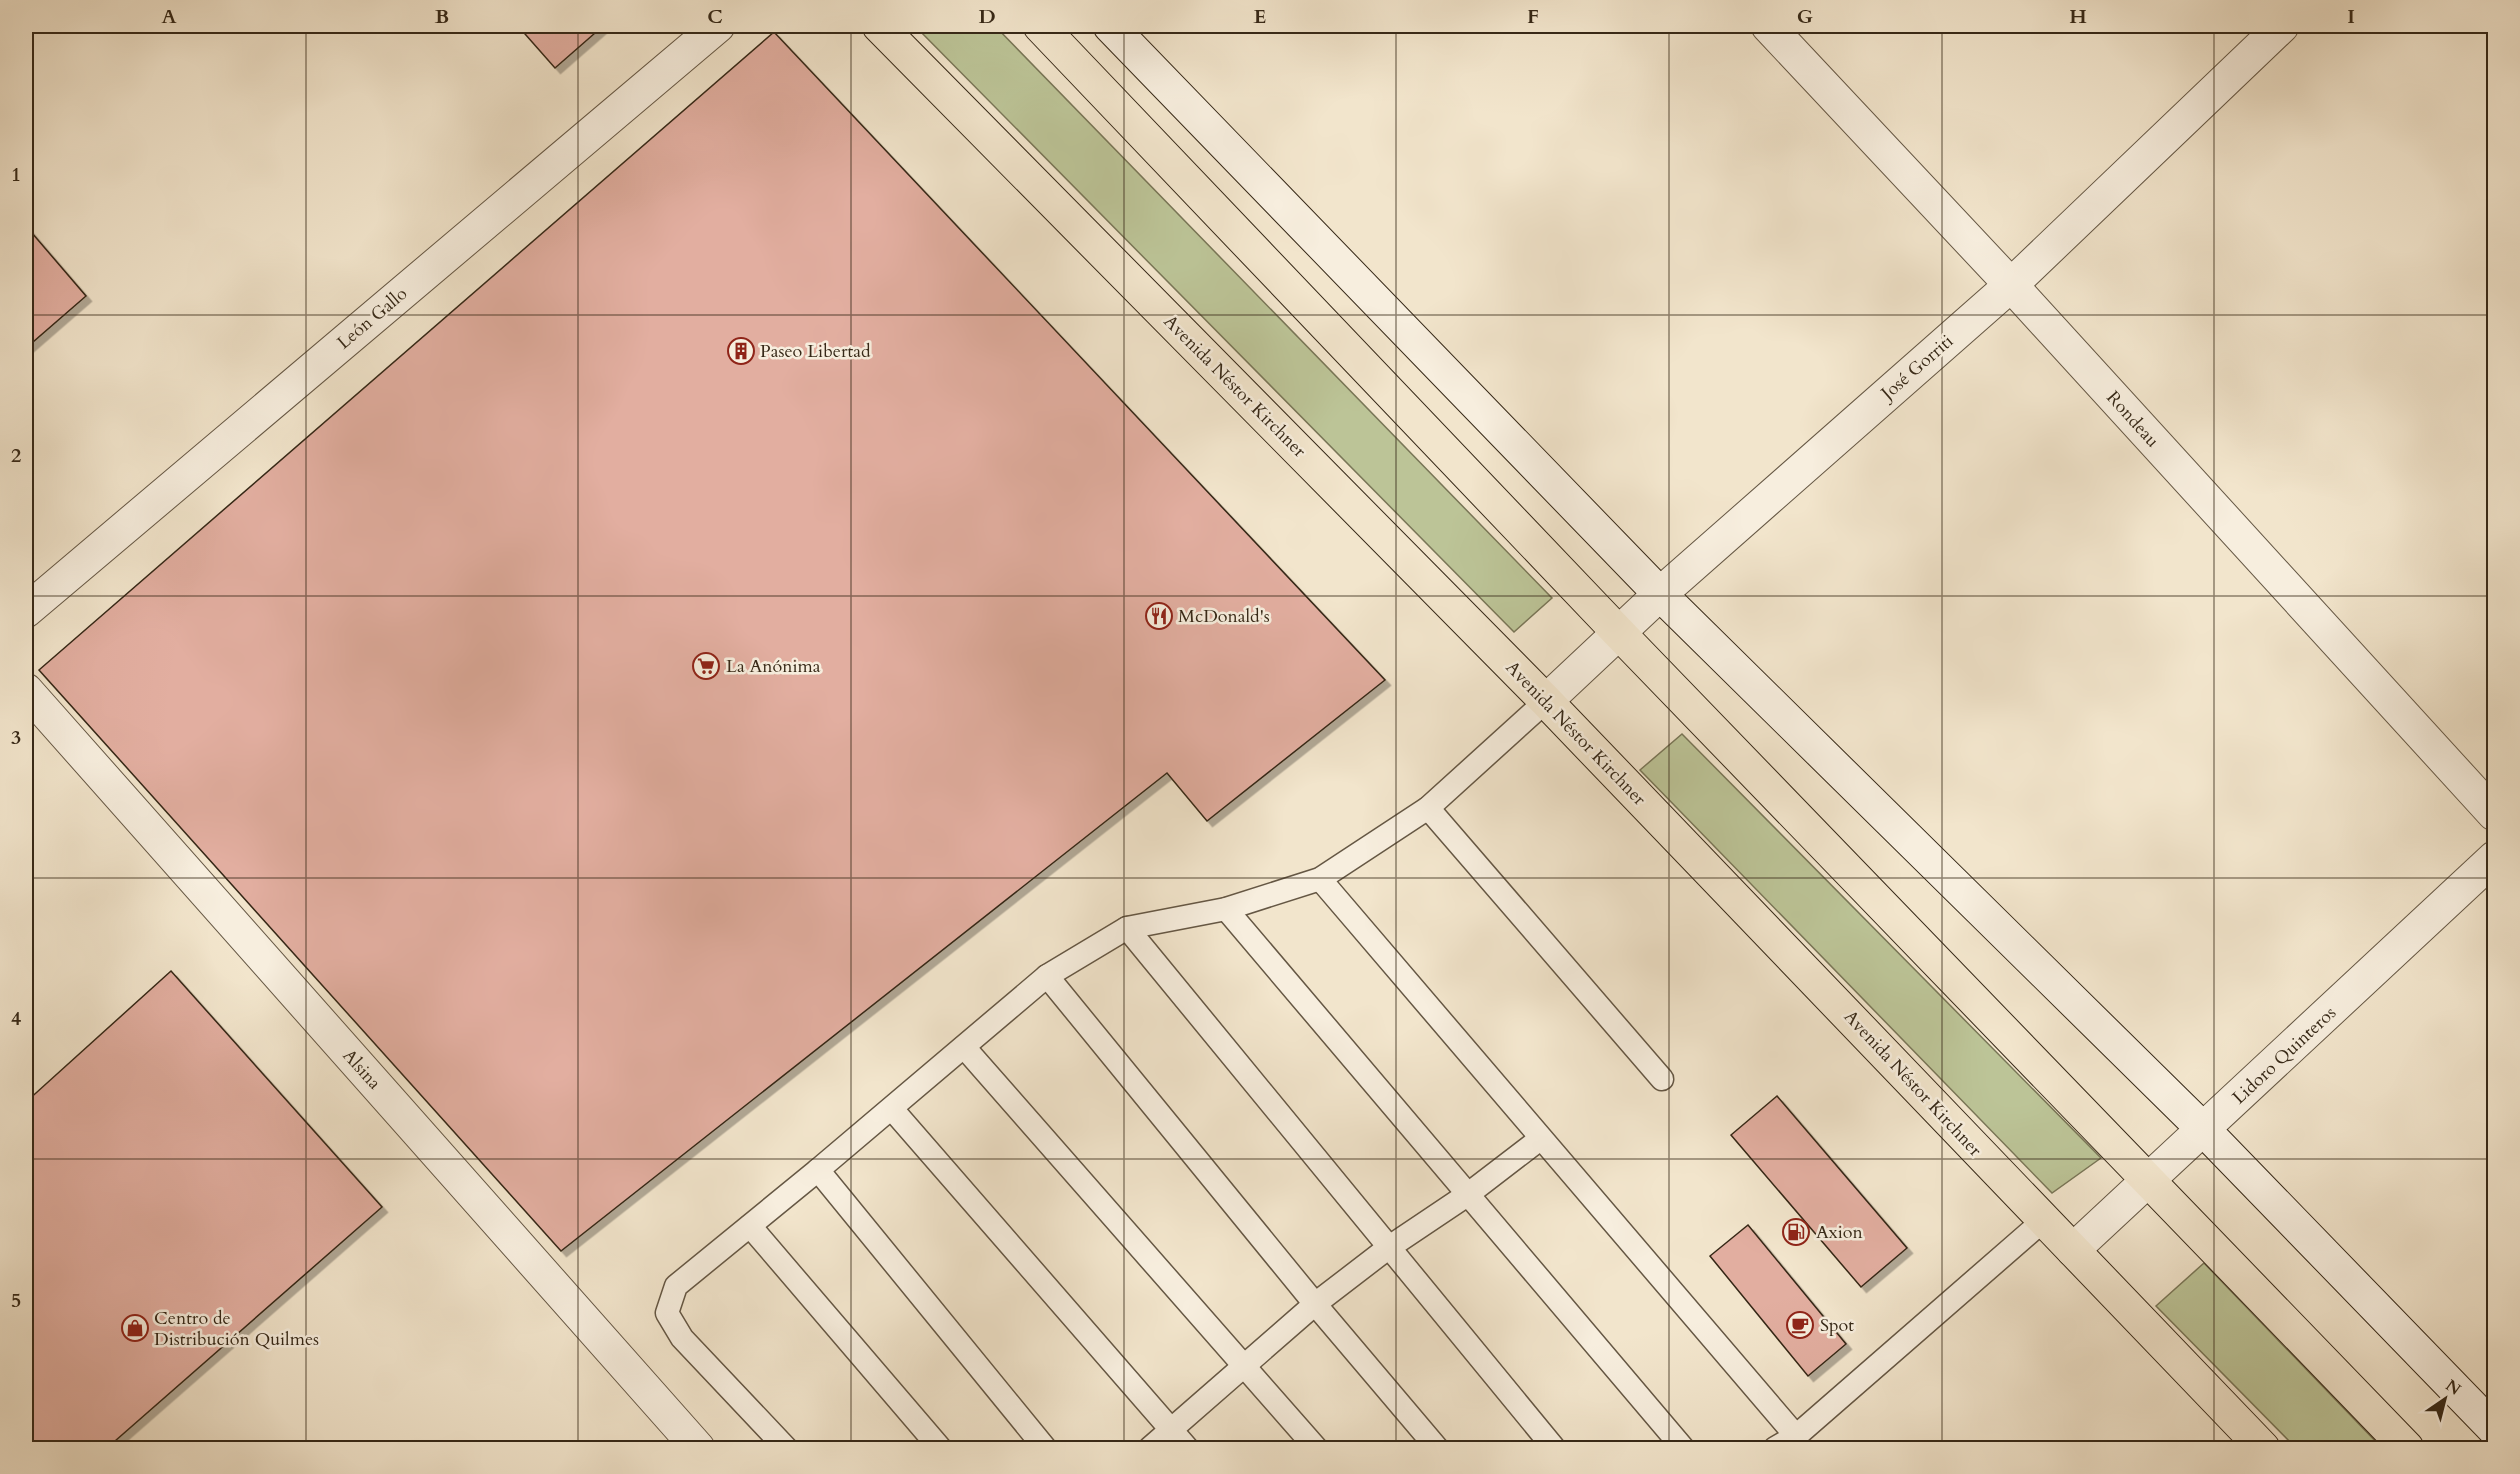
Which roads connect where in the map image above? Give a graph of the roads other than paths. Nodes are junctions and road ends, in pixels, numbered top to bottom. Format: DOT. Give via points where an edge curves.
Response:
graph roads {
  1 [pos="718,26"];
  2 [pos="879,26"];
  3 [pos="1040,26"];
  4 [pos="1110,26"];
  5 [pos="1768,26"];
  6 [pos="2282,26"];
  7 [pos="2011,285"];
  8 [pos="1660,594"];
  9 [pos="26,611"];
  10 [pos="1618,633"];
  11 [pos="26,690"];
  12 [pos="1546,701"];
  13 [pos="1428,808"];
  14 [pos="2494,814"];
  15 [pos="2494,858"];
  16 [pos="1320,879"];
  17 [pos="1226,909"];
  18 [pos="1127,928"];
  19 [pos="1047,976"];
  20 [pos="964,1047"];
  21 [pos="1662,1079"];
  22 [pos="892,1109"];
  23 [pos="2204,1130"];
  24 [pos="1540,1139"];
  25 [pos="818,1170"];
  26 [pos="2149,1181"];
  27 [pos="1467,1194"];
  28 [pos="2044,1220"];
  29 [pos="750,1226"];
  30 [pos="1388,1248"];
  31 [pos="2073,1250"];
  32 [pos="1315,1304"];
  33 [pos="1246,1366"];
  34 [pos="1170,1430"];
  35 [pos="2494,1430"];
  36 [pos="1796,1436"];
  37 [pos="698,1449"];
  38 [pos="786,1449"];
  39 [pos="940,1449"];
  40 [pos="1045,1449"];
  41 [pos="1150,1449"];
  42 [pos="1186,1449"];
  43 [pos="1316,1449"];
  44 [pos="1437,1449"];
  45 [pos="1554,1449"];
  46 [pos="1683,1449"];
  47 [pos="1775,1449"];
  48 [pos="2263,1449"];
  49 [pos="2407,1449"];
  1 -- 9 [label="street, León Gallo"];
  2 -- 12 [label="main road, Avenida Néstor Kirchner"];
  3 -- 10 [label="main road"];
  4 -- 8 [label="street"];
  5 -- 7 [label="street, Rondeau"];
  6 -- 7 [label="street, José Gorriti"];
  7 -- 8 [label="street, José Gorriti"];
  7 -- 14 [label="street, Rondeau"];
  8 -- 10 [label="street, José Gorriti"];
  8 -- 23 [label="street"];
  10 -- 12 [label="street, José Gorriti"];
  10 -- 26 [label="main road"];
  11 -- 37 [label="street, Alsina"];
  12 -- 13 [label="lane"];
  12 -- 28 [label="main road, Avenida Néstor Kirchner"];
  13 -- 16 [label="lane"];
  13 -- 21 [label="lane"];
  15 -- 23 [label="street, Lidoro Quinteros"];
  16 -- 17 [label="lane"];
  16 -- 24 [label="lane"];
  17 -- 18 [label="lane"];
  17 -- 27 [label="lane"];
  18 -- 19 [label="lane"];
  18 -- 30 [label="lane"];
  19 -- 20 [label="lane"];
  19 -- 32 [label="lane"];
  20 -- 22 [label="lane"];
  20 -- 33 [label="lane"];
  22 -- 25 [label="lane"];
  22 -- 34 [label="lane"];
  23 -- 26 [label="street, Lidoro Quinteros"];
  23 -- 35 [label="street"];
  24 -- 27 [label="lane"];
  24 -- 36 [label="lane"];
  25 -- 29 [label="lane"];
  25 -- 40 [label="lane"];
  26 -- 31 [label="street, Lidoro Quinteros"];
  26 -- 49 [label="main road"];
  27 -- 30 [label="lane"];
  27 -- 46 [label="lane"];
  28 -- 31 [label="main road, Avenida Néstor Kirchner"];
  28 -- 36 [label="lane"];
  29 -- 38 [label="lane" via="676,1287 668,1313 682,1338"];
  29 -- 39 [label="lane"];
  30 -- 32 [label="lane"];
  30 -- 45 [label="lane"];
  31 -- 48 [label="main road, Avenida Néstor Kirchner"];
  32 -- 33 [label="lane"];
  32 -- 44 [label="lane"];
  33 -- 34 [label="lane"];
  33 -- 43 [label="lane"];
  34 -- 41 [label="lane"];
  34 -- 42 [label="lane"];
  36 -- 47 [label="lane"];
}
